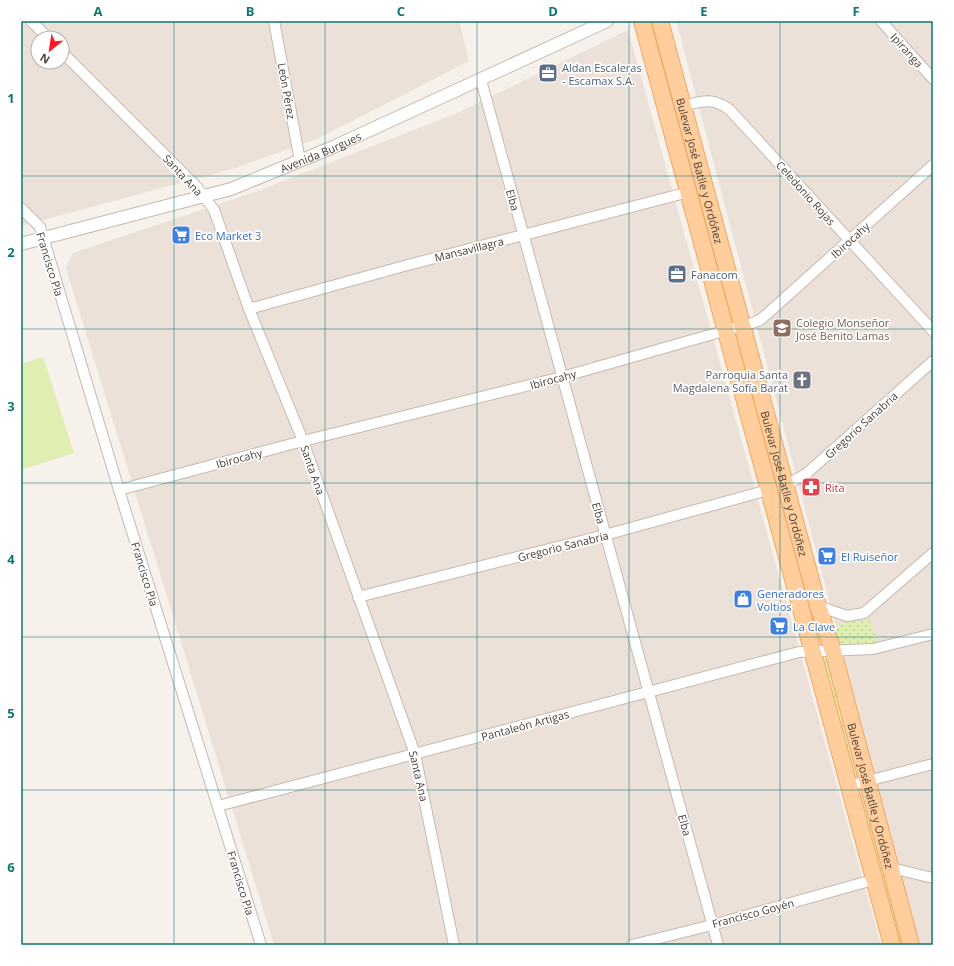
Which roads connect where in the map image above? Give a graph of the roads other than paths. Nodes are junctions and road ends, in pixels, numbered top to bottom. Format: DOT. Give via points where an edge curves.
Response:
graph roads {
  1 [pos="31,21"];
  2 [pos="274,21"];
  3 [pos="607,21"];
  4 [pos="642,21"];
  5 [pos="660,21"];
  6 [pos="881,21"];
  7 [pos="40,30"];
  8 [pos="70,60"];
  9 [pos="933,79"];
  10 [pos="480,80"];
  11 [pos="683,106"];
  12 [pos="300,161"];
  13 [pos="933,165"];
  14 [pos="690,192"];
  15 [pos="203,196"];
  16 [pos="21,208"];
  17 [pos="523,236"];
  18 [pos="43,238"];
  19 [pos="849,241"];
  20 [pos="21,244"];
  21 [pos="249,309"];
  22 [pos="734,328"];
  23 [pos="933,331"];
  24 [pos="933,361"];
  25 [pos="562,377"];
  26 [pos="303,441"];
  27 [pos="786,485"];
  28 [pos="119,490"];
  29 [pos="768,490"];
  30 [pos="605,536"];
  31 [pos="933,553"];
  32 [pos="358,597"];
  33 [pos="818,606"];
  34 [pos="933,634"];
  35 [pos="833,651"];
  36 [pos="813,652"];
  37 [pos="649,692"];
  38 [pos="415,754"];
  39 [pos="933,764"];
  40 [pos="867,781"];
  41 [pos="848,786"];
  42 [pos="218,806"];
  43 [pos="891,868"];
  44 [pos="933,878"];
  45 [pos="873,880"];
  46 [pos="712,925"];
  47 [pos="261,945"];
  48 [pos="454,945"];
  49 [pos="632,945"];
  50 [pos="718,945"];
  51 [pos="892,945"];
  52 [pos="911,945"];
  1 -- 7 [label="street"];
  2 -- 12 [label="street, León Pérez"];
  3 -- 10 [label="street, Avenida Burgues"];
  4 -- 14 [label="main road, Bulevar José Batlle y Ordóñez"];
  5 -- 11 [label="main road, Bulevar José Batlle y Ordóñez"];
  6 -- 9 [label="street, Ipiranga"];
  8 -- 15 [label="street, Santa Ana"];
  10 -- 12 [label="street, Avenida Burgues"];
  10 -- 17 [label="street, Elba"];
  11 -- 19 [label="street, Celedonio Rojas" via="715,101 730,110"];
  11 -- 22 [label="main road, Bulevar José Batlle y Ordóñez"];
  12 -- 15 [label="street, Avenida Burgues" via="231,189"];
  13 -- 19 [label="street, Ibirocahy"];
  14 -- 17 [label="street, Mansavillagra"];
  14 -- 22 [label="main road, Bulevar José Batlle y Ordóñez"];
  15 -- 18 [label="street, Avenida Burgues"];
  15 -- 21 [label="street, Santa Ana" via="214,210"];
  16 -- 18 [label="street, Francisco Pla" via="40,227"];
  17 -- 21 [label="street, Mansavillagra"];
  17 -- 25 [label="street, Elba"];
  18 -- 20 [label="street, Avenida Burgues"];
  18 -- 28 [label="street, Francisco Pla"];
  19 -- 22 [label="street, Ibirocahy" via="760,320"];
  19 -- 23 [label="street, Celedonio Rojas"];
  21 -- 26 [label="street, Santa Ana"];
  22 -- 25 [label="street, Ibirocahy"];
  22 -- 27 [label="main road, Bulevar José Batlle y Ordóñez"];
  22 -- 29 [label="main road, Bulevar José Batlle y Ordóñez"];
  24 -- 27 [label="street, Gregorio Sanabria" via="806,474"];
  25 -- 26 [label="street, Ibirocahy"];
  25 -- 30 [label="street, Elba"];
  26 -- 28 [label="street, Ibirocahy"];
  26 -- 32 [label="street, Santa Ana"];
  27 -- 33 [label="main road, Bulevar José Batlle y Ordóñez"];
  28 -- 42 [label="street, Francisco Pla"];
  29 -- 30 [label="street, Gregorio Sanabria"];
  29 -- 36 [label="main road, Bulevar José Batlle y Ordóñez"];
  30 -- 32 [label="street, Gregorio Sanabria"];
  30 -- 37 [label="street, Elba"];
  31 -- 33 [label="street" via="864,614 847,616"];
  32 -- 38 [label="street, Santa Ana"];
  33 -- 35 [label="main road, Bulevar José Batlle y Ordóñez"];
  34 -- 35 [label="street, Pantaleón Artigas" via="873,649"];
  35 -- 36 [label="street, Pantaleón Artigas"];
  35 -- 40 [label="main road, Bulevar José Batlle y Ordóñez"];
  36 -- 37 [label="street, Pantaleón Artigas" via="799,652"];
  36 -- 41 [label="main road, Bulevar José Batlle y Ordóñez"];
  37 -- 38 [label="street, Pantaleón Artigas"];
  37 -- 46 [label="street, Elba"];
  38 -- 42 [label="street, Pantaleón Artigas"];
  38 -- 48 [label="street, Santa Ana"];
  39 -- 40 [label="street"];
  40 -- 41 [label="street"];
  40 -- 43 [label="main road, Bulevar José Batlle y Ordóñez"];
  41 -- 45 [label="main road, Bulevar José Batlle y Ordóñez"];
  42 -- 47 [label="street, Francisco Pla"];
  43 -- 44 [label="street"];
  43 -- 52 [label="main road, Bulevar José Batlle y Ordóñez"];
  45 -- 46 [label="street, Francisco Goyén"];
  45 -- 51 [label="main road, Bulevar José Batlle y Ordóñez"];
  46 -- 49 [label="street, Francisco Goyén"];
  46 -- 50 [label="street, Elba"];
}
